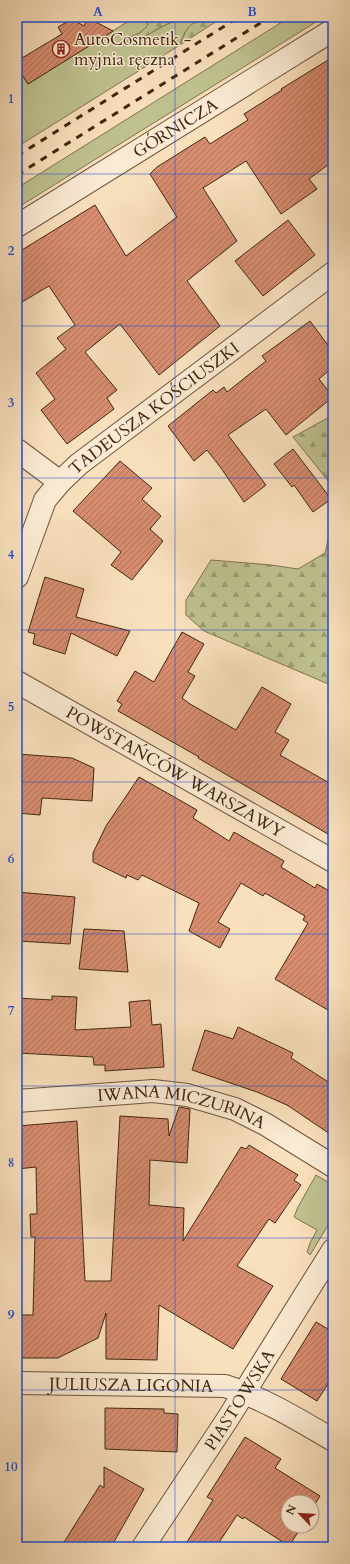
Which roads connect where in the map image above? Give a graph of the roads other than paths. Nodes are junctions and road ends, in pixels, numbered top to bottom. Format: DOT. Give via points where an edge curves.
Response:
graph roads {
  1 [pos="333,30"];
  2 [pos="17,226"];
  3 [pos="333,273"];
  4 [pos="17,450"];
  5 [pos="60,482"];
  6 [pos="17,577"];
  7 [pos="17,682"];
  8 [pos="333,861"];
  9 [pos="17,1101"];
  10 [pos="333,1166"];
  11 [pos="333,1250"];
  12 [pos="17,1383"];
  13 [pos="244,1392"];
  14 [pos="333,1440"];
  15 [pos="143,1547"];
  1 -- 2 [label="street, GÓRNICZA"];
  3 -- 5 [label="street, TADEUSZA KOŚCIUSZKI" via="79,464"];
  4 -- 5 [label="street"];
  5 -- 6 [label="street, TADEUSZA KOŚCIUSZKI" via="45,500"];
  7 -- 8 [label="street, POWSTAŃCÓW WARSZAWY"];
  9 -- 10 [label="street, IWANA MICZURINA" via="153,1091 187,1095 235,1109 265,1124"];
  11 -- 13 [label="street, PIASTOWSKA"];
  12 -- 13 [label="street, JULIUSZA LIGONIA" via="225,1386"];
  13 -- 14 [label="street, JULIUSZA LIGONIA"];
  13 -- 15 [label="street, PIASTOWSKA"];
}
